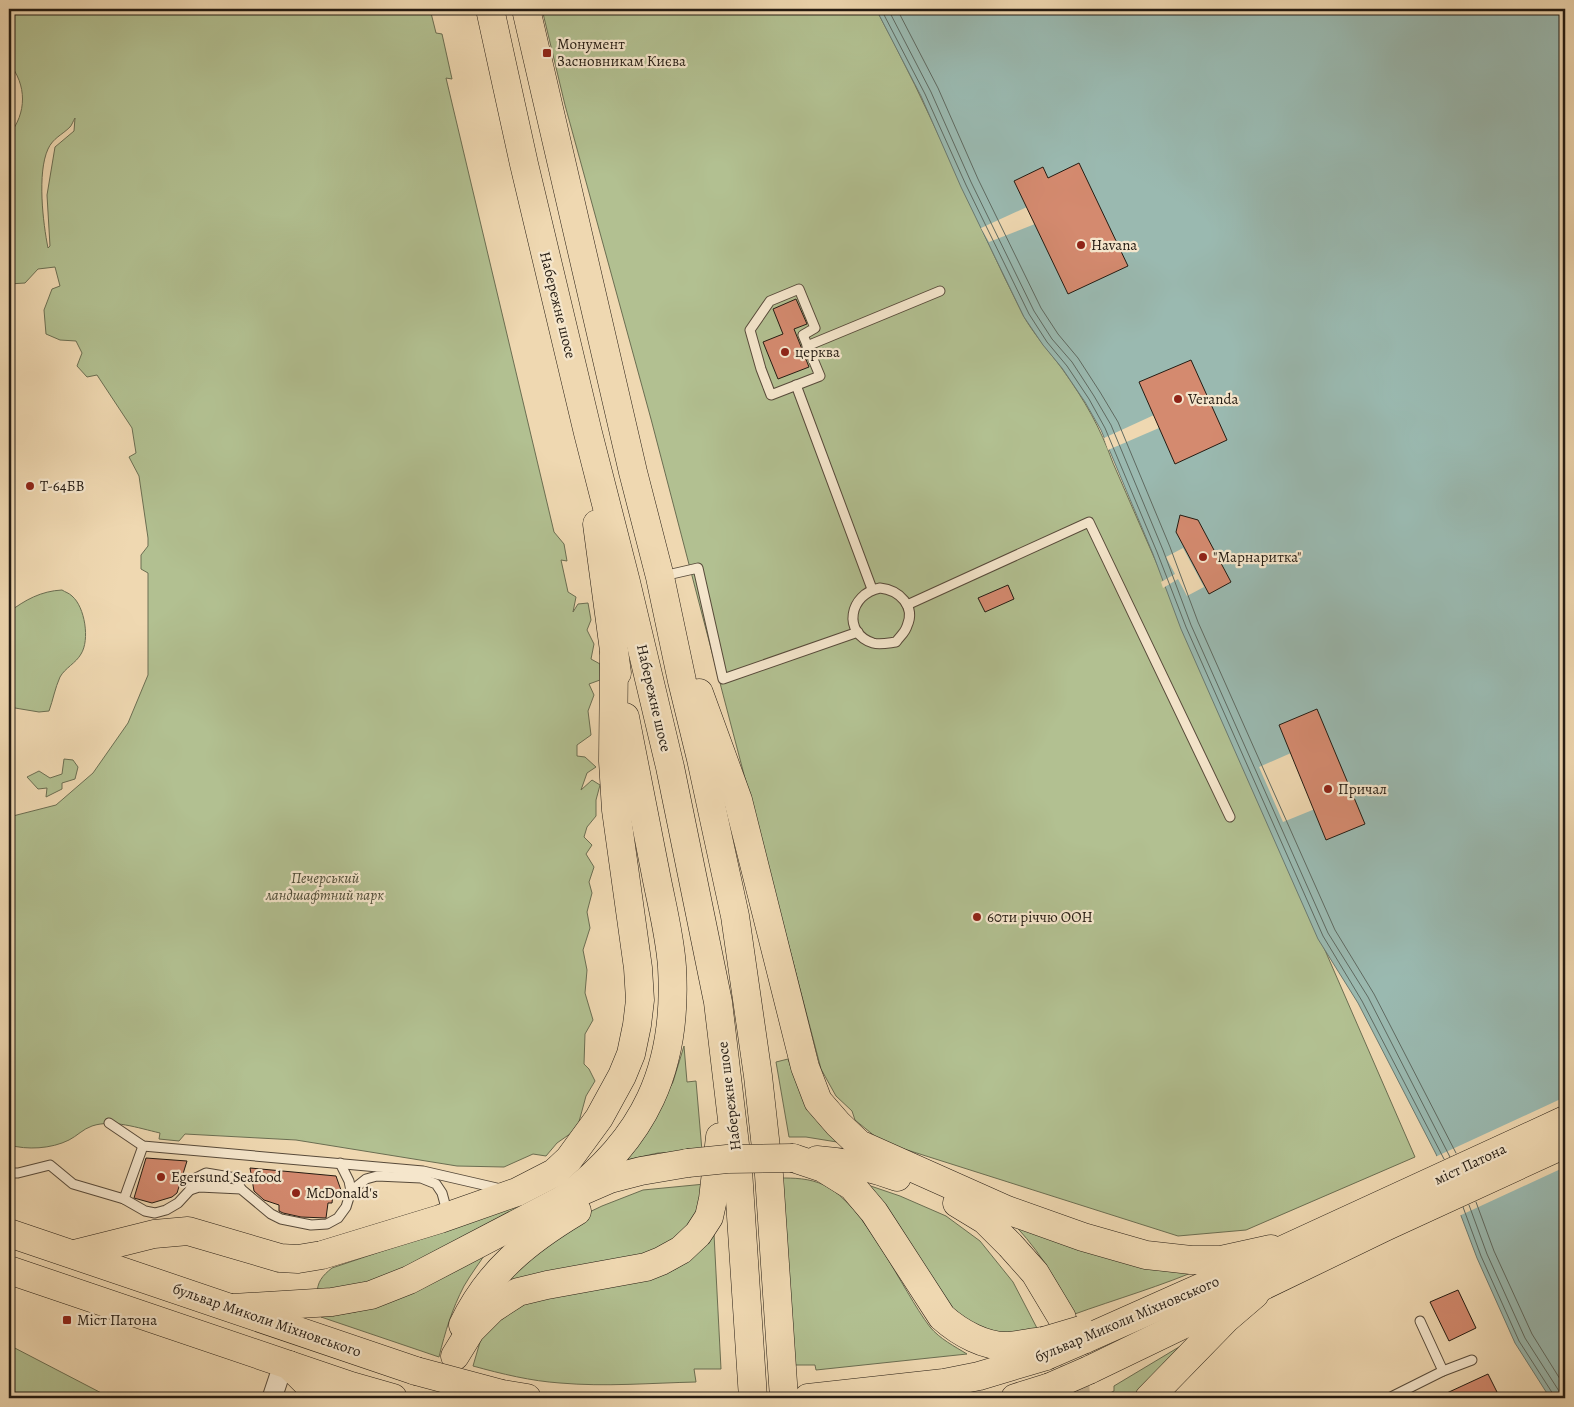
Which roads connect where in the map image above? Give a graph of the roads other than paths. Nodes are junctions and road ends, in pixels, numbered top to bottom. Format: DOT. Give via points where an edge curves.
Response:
graph roads {
  1 [pos="490,9"];
  2 [pos="526,9"];
  3 [pos="940,291"];
  4 [pos="808,346"];
  5 [pos="796,385"];
  6 [pos="588,433"];
  7 [pos="662,585"];
  8 [pos="872,589"];
  9 [pos="908,605"];
  10 [pos="858,632"];
  11 [pos="614,654"];
  12 [pos="1230,817"];
  13 [pos="727,1073"];
  14 [pos="1565,1120"];
  15 [pos="109,1123"];
  16 [pos="1565,1144"];
  17 [pos="143,1146"];
  18 [pos="793,1158"];
  19 [pos="340,1163"];
  20 [pos="688,1163"];
  21 [pos="9,1173"];
  22 [pos="241,1189"];
  23 [pos="190,1190"];
  24 [pos="351,1191"];
  25 [pos="517,1192"];
  26 [pos="971,1194"];
  27 [pos="124,1199"];
  28 [pos="564,1199"];
  29 [pos="1379,1217"];
  30 [pos="440,1219"];
  31 [pos="9,1233"];
  32 [pos="1300,1243"];
  33 [pos="74,1254"];
  34 [pos="9,1270"];
  35 [pos="1261,1288"];
  36 [pos="233,1308"];
  37 [pos="1420,1321"];
  38 [pos="1075,1329"];
  39 [pos="1045,1348"];
  40 [pos="1472,1360"];
  41 [pos="289,1365"];
  42 [pos="1443,1371"];
  43 [pos="363,1392"];
  44 [pos="515,1396"];
  45 [pos="272,1398"];
  46 [pos="322,1398"];
  47 [pos="393,1398"];
  48 [pos="753,1398"];
  49 [pos="784,1398"];
  50 [pos="808,1398"];
  51 [pos="1015,1398"];
  52 [pos="1150,1398"];
  53 [pos="1391,1398"];
  1 -- 6 [label="main road, Набережне шосе"];
  2 -- 7 [label="main road, Набережне шосе"];
  3 -- 4 [label="lane"];
  4 -- 5 [label="lane" via="820,376"];
  4 -- 5 [label="lane" via="803,334 815,328 799,289 770,300 750,330 771,395"];
  5 -- 8 [label="lane"];
  6 -- 11 [label="main road"];
  6 -- 13 [label="main road, Набережне шосе" via="670,767 718,1002"];
  7 -- 10 [label="lane" via="698,568 723,678"];
  7 -- 26 [label="main road" via="738,800 804,1067 818,1101 859,1144"];
  7 -- 49 [label="main road, Набережне шосе" via="728,882 748,999 769,1175"];
  8 -- 9 [label="lane" via="897,592"];
  8 -- 10 [label="lane" via="854,607"];
  9 -- 10 [label="lane" via="908,624 896,642 872,642"];
  9 -- 12 [label="lane" via="1088,522"];
  11 -- 25 [label="main road" via="616,810 638,968 640,1000 637,1025 631,1054 599,1118 569,1159 554,1173"];
  11 -- 28 [label="main road" via="667,929 672,966 670,1035 653,1096 635,1128 603,1166"];
  13 -- 20 [label="main road" via="713,1200 709,1216 698,1234 682,1250 646,1267 518,1292 492,1309 471,1330 455,1356 472,1305 497,1271 542,1232 632,1182"];
  13 -- 48 [label="main road, Набережне шосе" via="738,1170"];
  14 -- 29 [label="main road, міст Патона"];
  15 -- 17 [label="lane"];
  16 -- 29 [label="main road, міст Патона"];
  17 -- 19 [label="lane"];
  17 -- 27 [label="lane"];
  18 -- 20 [label="main road, bridge"];
  18 -- 38 [label="main road" via="875,1169 920,1185 985,1220 1035,1272"];
  18 -- 39 [label="main road" via="823,1168 852,1186 874,1212 942,1317 953,1327 984,1342"];
  19 -- 24 [label="lane"];
  19 -- 25 [label="lane" via="423,1172"];
  20 -- 28 [label="main road" via="610,1179"];
  21 -- 27 [label="lane" via="50,1165 73,1184"];
  22 -- 23 [label="lane" via="199,1187"];
  22 -- 23 [label="lane" via="236,1178 206,1173 196,1178"];
  22 -- 24 [label="lane" via="271,1214 311,1225 327,1224 338,1218"];
  23 -- 27 [label="lane" via="178,1203 155,1213"];
  24 -- 30 [label="lane" via="366,1179 377,1176 422,1178 436,1184 442,1193 445,1204"];
  25 -- 30 [label="main road"];
  26 -- 32 [label="main road" via="1083,1238 1146,1255 1221,1260"];
  26 -- 38 [label="main road" via="1008,1225 1036,1257"];
  28 -- 36 [label="main road" via="409,1280 371,1294 332,1302"];
  29 -- 32 [label="main road, бульвар Миколи Міхновського"];
  29 -- 35 [label="main road, бульвар Миколи Міхновського"];
  30 -- 33 [label="main road" via="322,1255 298,1259 280,1258 188,1231 154,1234"];
  31 -- 33 [label="main road, бульвар Миколи Міхновського"];
  32 -- 38 [label="main road, бульвар Миколи Міхновського" via="1143,1313"];
  33 -- 36 [label="main road, бульвар Миколи Міхновського"];
  34 -- 41 [label="main road"];
  35 -- 51 [label="main road, бульвар Миколи Міхновського, bridge" via="1050,1388"];
  35 -- 52 [label="main road" via="1227,1318"];
  36 -- 44 [label="main road, бульвар Миколи Міхновського, bridge" via="416,1372"];
  37 -- 42 [label="lane"];
  38 -- 39 [label="main road, бульвар Миколи Міхновського, bridge"];
  39 -- 50 [label="main road, бульвар Миколи Міхновського" via="979,1376"];
  40 -- 42 [label="lane"];
  41 -- 43 [label="main road"];
  41 -- 45 [label="street" via="279,1377"];
  41 -- 46 [label="main road"];
  42 -- 53 [label="lane"];
  43 -- 47 [label="main road"];
}
